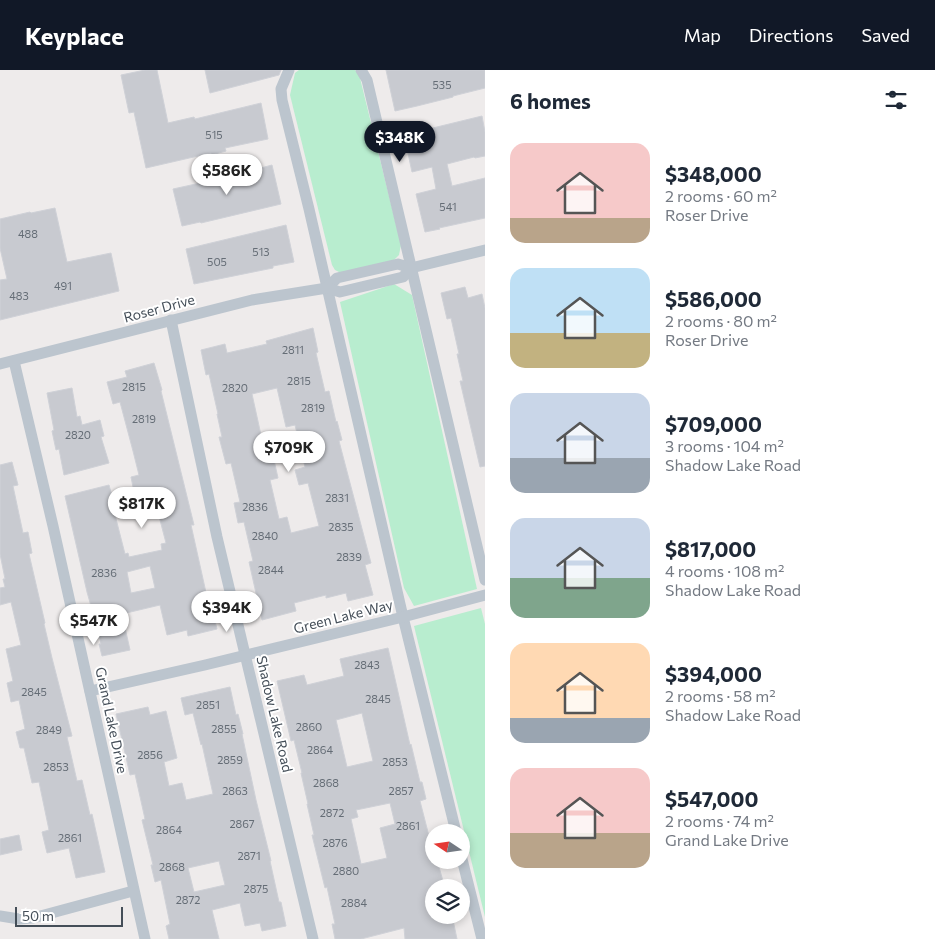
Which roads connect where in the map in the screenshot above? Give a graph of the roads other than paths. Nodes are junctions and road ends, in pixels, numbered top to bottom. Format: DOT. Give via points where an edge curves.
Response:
graph roads {
  1 [pos="289,70"];
  2 [pos="361,70"];
  3 [pos="485,250"];
  4 [pos="411,268"];
  5 [pos="327,288"];
  6 [pos="170,320"];
  7 [pos="14,361"];
  8 [pos="0,364"];
  9 [pos="485,580"];
  10 [pos="485,595"];
  11 [pos="403,617"];
  12 [pos="246,655"];
  13 [pos="90,691"];
  14 [pos="454,824"];
  15 [pos="464,869"];
  16 [pos="133,892"];
  17 [pos="0,916"];
  18 [pos="145,939"];
  19 [pos="313,939"];
  20 [pos="482,939"];
  1 -- 5 [label="street" via="281,90 282,100"];
  2 -- 4 [label="street" via="367,80"];
  3 -- 4 [label="street, Roser Drive"];
  4 -- 5 [label="street, Roser Drive" via="398,264 336,278"];
  4 -- 9 [label="street"];
  5 -- 6 [label="street, Roser Drive" via="252,300"];
  5 -- 11 [label="street"];
  6 -- 7 [label="street, Roser Drive"];
  6 -- 12 [label="street, Shadow Lake Road"];
  7 -- 8 [label="street, Roser Drive"];
  7 -- 13 [label="street, Grand Lake Drive"];
  10 -- 11 [label="street, Green Lake Way"];
  11 -- 12 [label="street, Green Lake Way"];
  11 -- 14 [label="street"];
  12 -- 13 [label="street, Green Lake Way"];
  12 -- 19 [label="street, Shadow Lake Road"];
  13 -- 16 [label="street, Grand Lake Drive"];
  15 -- 20 [label="street"];
  16 -- 17 [label="street" via="33,918 19,920"];
  16 -- 18 [label="street, Grand Lake Drive"];
}
